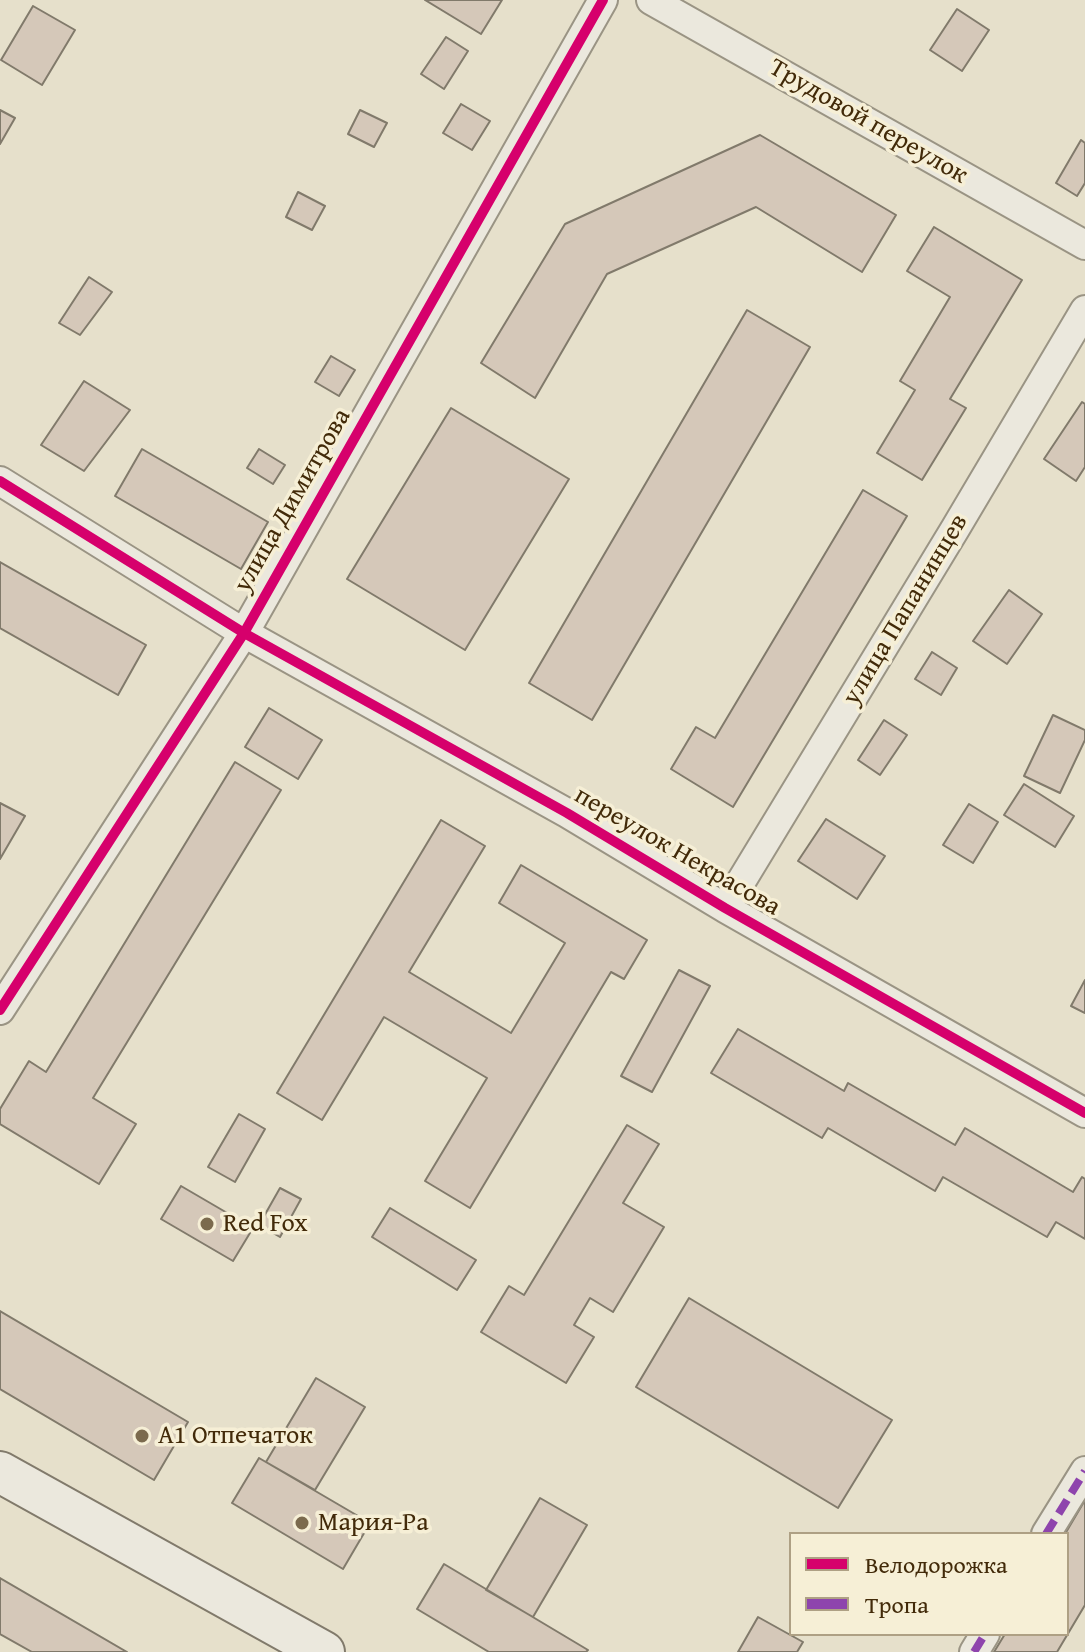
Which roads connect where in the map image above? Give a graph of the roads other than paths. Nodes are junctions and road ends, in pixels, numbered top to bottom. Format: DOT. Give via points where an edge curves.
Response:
graph roads {
  1 [pos="603,0"];
  2 [pos="651,0"];
  3 [pos="1085,245"];
  4 [pos="1085,310"];
  5 [pos="0,481"];
  6 [pos="244,633"];
  7 [pos="725,908"];
  8 [pos="0,1010"];
  9 [pos="1085,1113"];
  10 [pos="1085,1471"];
  11 [pos="0,1472"];
  12 [pos="1047,1532"];
  13 [pos="324,1652"];
  1 -- 6 [label="street, улица Димитрова"];
  2 -- 3 [label="street, Трудовой переулок"];
  4 -- 7 [label="street, улица Папанинцев"];
  5 -- 6 [label="street, переулок Некрасова"];
  6 -- 7 [label="street, переулок Некрасова" via="556,806"];
  6 -- 8 [label="street, улица Димитрова"];
  7 -- 9 [label="street, переулок Некрасова"];
  10 -- 12 [label="street"];
  11 -- 13 [label="main road"];
}
